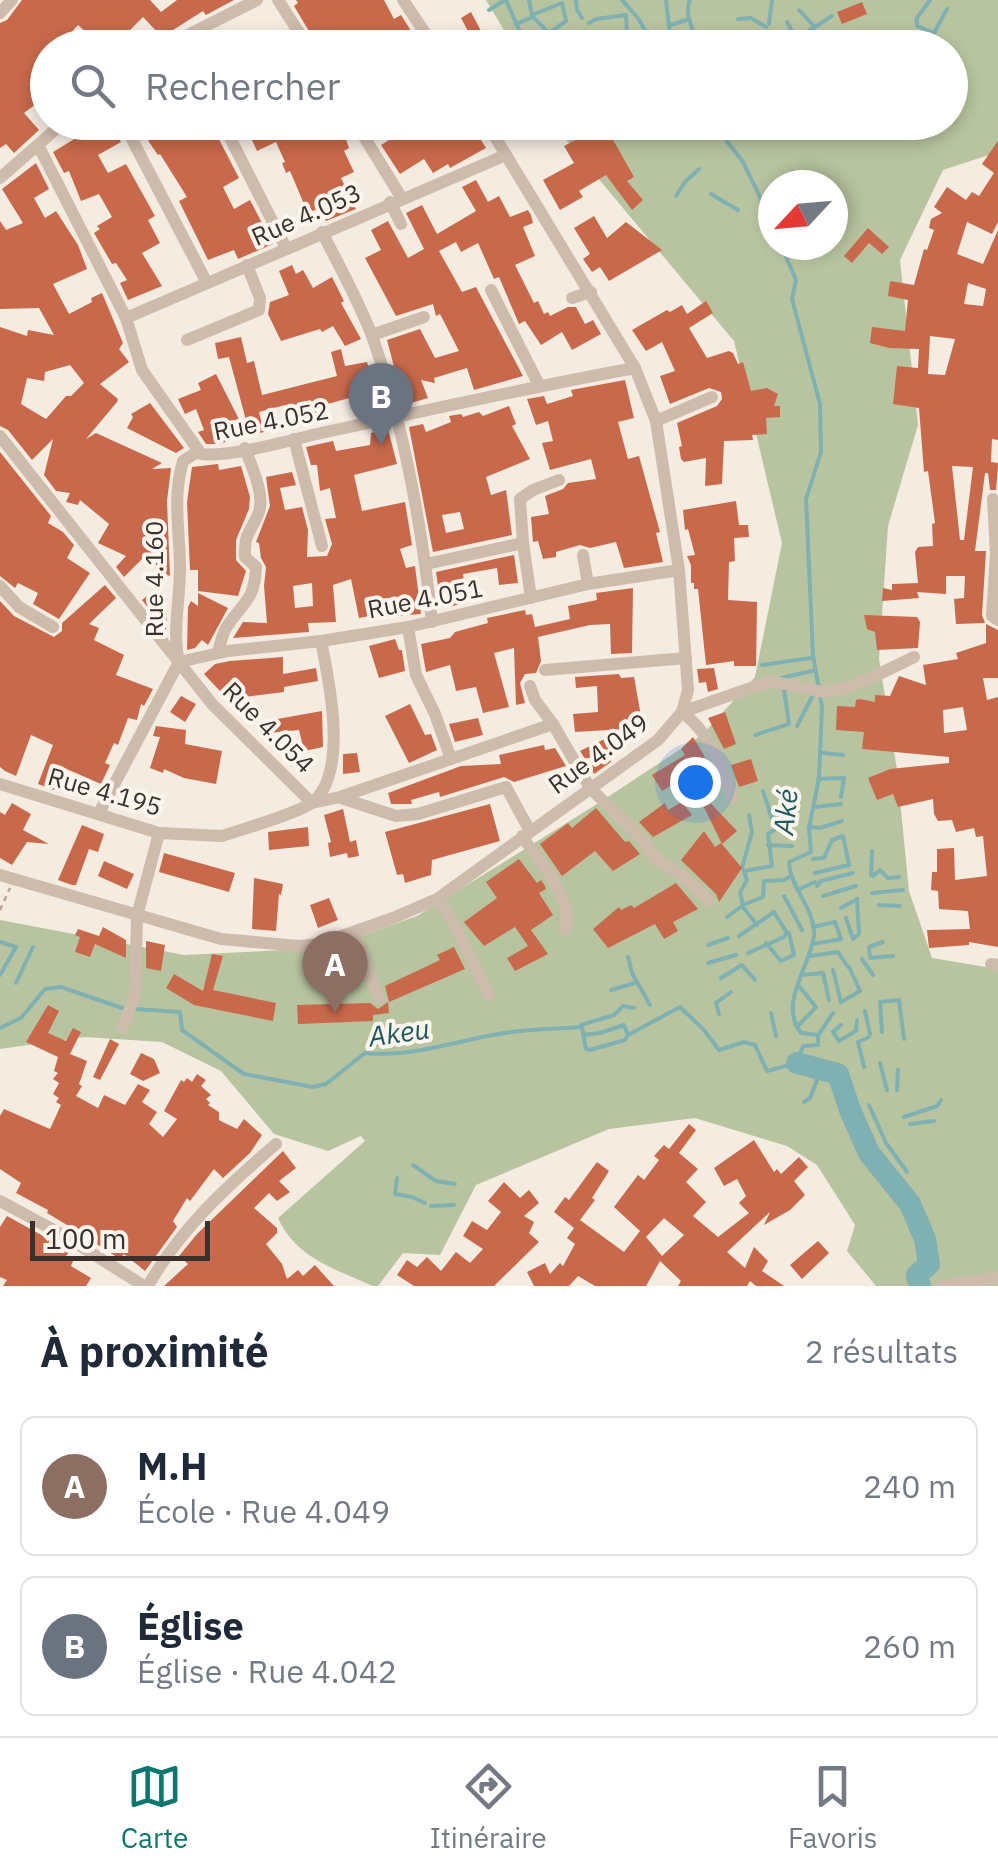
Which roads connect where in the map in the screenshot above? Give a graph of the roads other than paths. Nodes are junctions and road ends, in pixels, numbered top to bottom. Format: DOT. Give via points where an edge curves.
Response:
graph roads {
  1 [pos="12,0"];
  2 [pos="256,0"];
  3 [pos="278,0"];
  4 [pos="403,0"];
  5 [pos="0,13"];
  6 [pos="204,30"];
  7 [pos="297,30"];
  8 [pos="423,30"];
  9 [pos="44,140"];
  10 [pos="133,140"];
  11 [pos="231,140"];
  12 [pos="364,140"];
  13 [pos="497,140"];
  14 [pos="38,145"];
  15 [pos="506,155"];
  16 [pos="0,178"];
  17 [pos="396,200"];
  18 [pos="401,224"];
  19 [pos="322,232"];
  20 [pos="286,248"];
  21 [pos="247,265"];
  22 [pos="208,283"];
  23 [pos="491,290"];
  24 [pos="591,292"];
  25 [pos="572,298"];
  26 [pos="424,316"];
  27 [pos="126,318"];
  28 [pos="372,335"];
  29 [pos="187,340"];
  30 [pos="635,368"];
  31 [pos="539,385"];
  32 [pos="712,397"];
  33 [pos="395,419"];
  34 [pos="656,421"];
  35 [pos="0,436"];
  36 [pos="294,439"];
  37 [pos="246,448"];
  38 [pos="196,452"];
  39 [pos="559,480"];
  40 [pos="993,499"];
  41 [pos="523,543"];
  42 [pos="322,546"];
  43 [pos="584,555"];
  44 [pos="426,564"];
  45 [pos="678,570"];
  46 [pos="588,584"];
  47 [pos="0,586"];
  48 [pos="530,598"];
  49 [pos="998,620"];
  50 [pos="432,622"];
  51 [pos="53,627"];
  52 [pos="408,627"];
  53 [pos="321,641"];
  54 [pos="218,654"];
  55 [pos="914,657"];
  56 [pos="686,658"];
  57 [pos="179,662"];
  58 [pos="545,670"];
  59 [pos="530,686"];
  60 [pos="682,712"];
  61 [pos="554,724"];
  62 [pos="451,759"];
  63 [pos="0,784"];
  64 [pos="590,788"];
  65 [pos="732,797"];
  66 [pos="340,798"];
  67 [pos="312,803"];
  68 [pos="98,813"];
  69 [pos="159,833"];
  70 [pos="526,833"];
  71 [pos="0,875"];
  72 [pos="437,899"];
  73 [pos="710,901"];
  74 [pos="137,916"];
  75 [pos="565,930"];
  76 [pos="354,932"];
  77 [pos="489,995"];
  78 [pos="379,999"];
  79 [pos="122,1028"];
  80 [pos="276,1144"];
  81 [pos="0,1201"];
  82 [pos="998,1278"];
  83 [pos="139,1284"];
  84 [pos="942,1286"];
  1 -- 5 [label="street"];
  2 -- 6 [label="street"];
  3 -- 7 [label="street"];
  4 -- 8 [label="street"];
  9 -- 14 [label="street"];
  10 -- 22 [label="street"];
  11 -- 20 [label="street"];
  12 -- 17 [label="street"];
  13 -- 15 [label="street, Rue 4.049"];
  14 -- 16 [label="street"];
  14 -- 27 [label="street, Rue 4.052"];
  15 -- 17 [label="street, Rue 4.053"];
  15 -- 24 [label="street, Rue 4.049"];
  17 -- 18 [label="street"];
  17 -- 19 [label="street, Rue 4.053"];
  19 -- 20 [label="street, Rue 4.053"];
  19 -- 28 [label="street"];
  20 -- 21 [label="street, Rue 4.053"];
  21 -- 22 [label="street, Rue 4.053"];
  21 -- 29 [label="street" via="259,310"];
  22 -- 27 [label="street, Rue 4.053"];
  23 -- 31 [label="street"];
  24 -- 25 [label="street"];
  24 -- 30 [label="street, Rue 4.049"];
  26 -- 28 [label="street"];
  27 -- 38 [label="street, Rue 4.052" via="142,370"];
  28 -- 33 [label="street"];
  30 -- 31 [label="street, Rue 4.052"];
  30 -- 34 [label="street, Rue 4.049"];
  31 -- 33 [label="street, Rue 4.052"];
  32 -- 34 [label="street"];
  33 -- 36 [label="street, Rue 4.052"];
  33 -- 44 [label="street"];
  34 -- 45 [label="street, Rue 4.049"];
  35 -- 57 [label="street, Rue 4.054"];
  36 -- 37 [label="street, Rue 4.052"];
  36 -- 42 [label="street"];
  37 -- 38 [label="street, Rue 4.052"];
  37 -- 54 [label="street" via="260,498 244,540 245,557 256,567 256,588 225,630"];
  38 -- 57 [label="street, Rue 4.160" via="183,461 174,496"];
  39 -- 41 [label="street" via="520,499"];
  40 -- 49 [label="street" via="992,616"];
  41 -- 44 [label="street"];
  41 -- 48 [label="street"];
  43 -- 46 [label="street"];
  44 -- 50 [label="street"];
  45 -- 46 [label="street, Rue 4.051"];
  45 -- 56 [label="street, Rue 4.049"];
  46 -- 48 [label="street, Rue 4.051"];
  47 -- 51 [label="street"];
  48 -- 50 [label="street, Rue 4.051"];
  50 -- 52 [label="street, Rue 4.051"];
  52 -- 53 [label="street, Rue 4.051"];
  52 -- 62 [label="street" via="416,675"];
  53 -- 54 [label="street, Rue 4.051"];
  53 -- 67 [label="street" via="334,735 328,776"];
  54 -- 57 [label="street, Rue 4.051"];
  55 -- 60 [label="street" via="838,690 771,680"];
  56 -- 58 [label="street"];
  56 -- 60 [label="street, Rue 4.049"];
  57 -- 67 [label="street, Rue 4.054"];
  57 -- 68 [label="street, Rue 4.160"];
  59 -- 61 [label="street"];
  60 -- 64 [label="street, Rue 4.049" via="658,740"];
  60 -- 65 [label="street" via="712,744"];
  61 -- 62 [label="street, Rue 4.054"];
  61 -- 64 [label="street"];
  62 -- 66 [label="street, Rue 4.054"];
  63 -- 68 [label="street, Rue 4.195"];
  64 -- 70 [label="street, Rue 4.049"];
  64 -- 73 [label="street" via="655,858"];
  66 -- 67 [label="street, Rue 4.054"];
  66 -- 70 [label="street" via="396,816 506,787"];
  67 -- 69 [label="street, Rue 4.195" via="222,836"];
  68 -- 69 [label="street, Rue 4.195"];
  69 -- 74 [label="street"];
  70 -- 72 [label="street, Rue 4.049"];
  70 -- 75 [label="street" via="564,902"];
  71 -- 74 [label="street, Rue 4.049"];
  72 -- 76 [label="street, Rue 4.049"];
  72 -- 77 [label="street"];
  74 -- 76 [label="street, Rue 4.049" via="221,939 274,944 319,944"];
  74 -- 79 [label="street" via="135,996"];
  76 -- 78 [label="street"];
  80 -- 83 [label="street" via="220,1191"];
  81 -- 83 [label="street"];
  82 -- 84 [label="street"];
}
